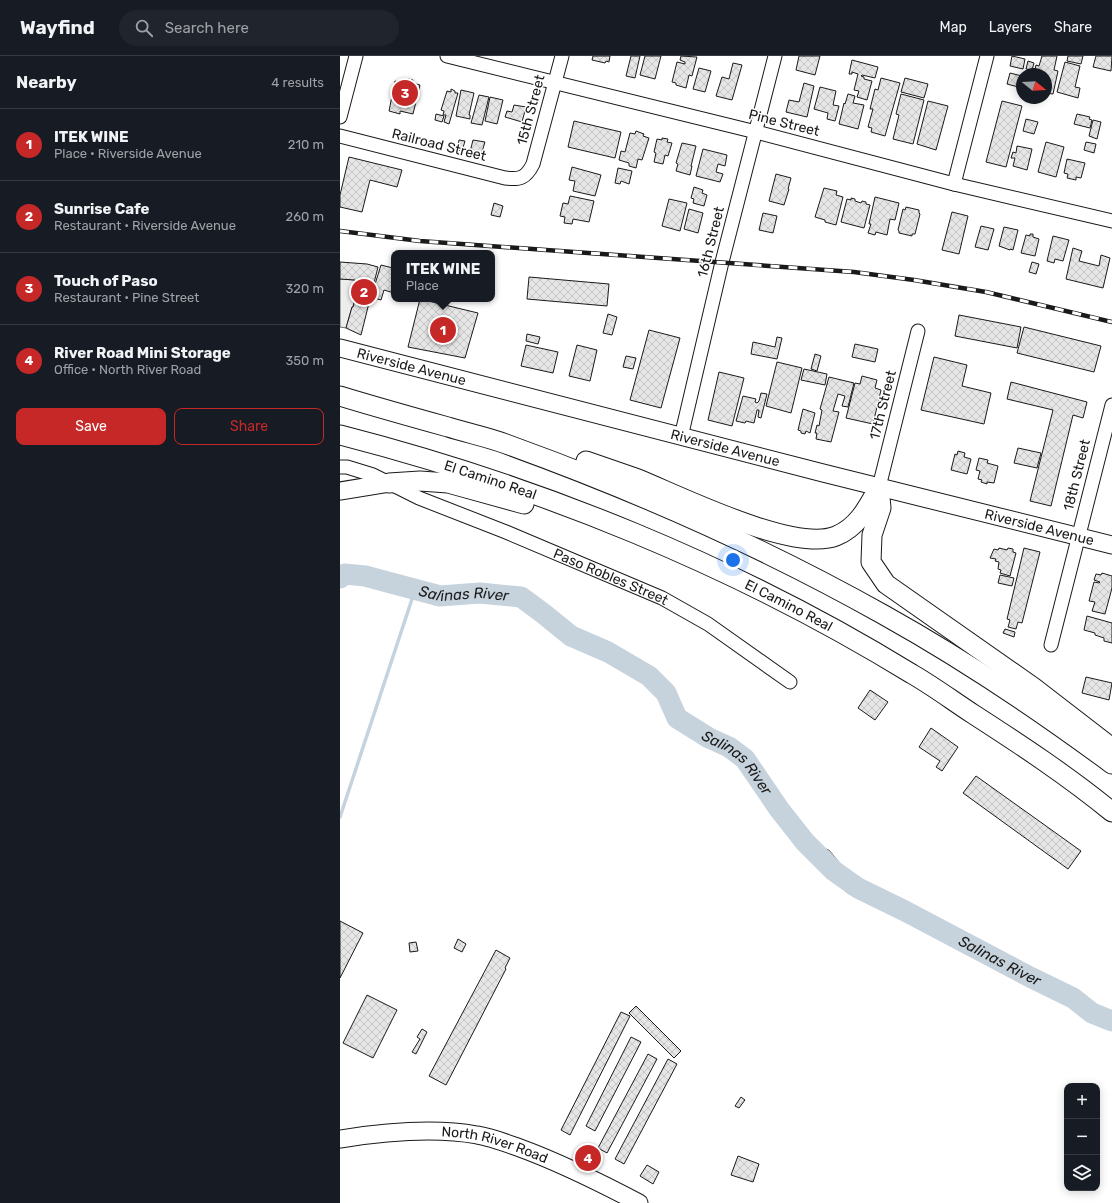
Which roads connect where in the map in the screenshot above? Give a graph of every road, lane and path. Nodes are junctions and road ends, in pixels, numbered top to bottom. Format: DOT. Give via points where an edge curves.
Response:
graph roads {
  1 [pos="356,56"];
  2 [pos="447,56"];
  3 [pos="562,56"];
  4 [pos="775,56"];
  5 [pos="987,56"];
  6 [pos="554,83"];
  7 [pos="340,117"];
  8 [pos="756,132"];
  9 [pos="340,136"];
  10 [pos="529,172"];
  11 [pos="954,184"];
  12 [pos="1112,221"];
  13 [pos="918,331"];
  14 [pos="340,348"];
  15 [pos="340,396"];
  16 [pos="1112,405"];
  17 [pos="340,435"];
  18 [pos="682,437"];
  19 [pos="504,443"];
  20 [pos="340,467"];
  21 [pos="389,482"];
  22 [pos="879,487"];
  23 [pos="341,491"];
  24 [pos="418,498"];
  25 [pos="643,537"];
  26 [pos="1078,537"];
  27 [pos="1112,545"];
  28 [pos="1051,645"];
  29 [pos="790,682"];
  30 [pos="1112,748"];
  31 [pos="1112,764"];
  32 [pos="1112,812"];
  33 [pos="340,1139"];
  34 [pos="640,1203"];
  1 -- 7 [label="street"];
  2 -- 6 [label="street, Pine Street"];
  3 -- 6 [label="street, 15th Street"];
  4 -- 8 [label="street, 16th Street"];
  5 -- 11 [label="street"];
  6 -- 8 [label="street, Pine Street"];
  6 -- 10 [label="street, 15th Street"];
  8 -- 11 [label="street, Pine Street"];
  8 -- 18 [label="street, 16th Street" via="722,262"];
  9 -- 10 [label="street, Railroad Street" via="505,178 515,179"];
  11 -- 12 [label="street, Pine Street"];
  13 -- 22 [label="street, 17th Street"];
  14 -- 18 [label="main road, Riverside Avenue"];
  15 -- 19 [label="highway"];
  16 -- 26 [label="street, 18th Street"];
  17 -- 25 [label="highway, El Camino Real" via="473,473"];
  18 -- 22 [label="main road, Riverside Avenue"];
  19 -- 22 [label="highway" via="526,444 559,452 638,479 741,522 805,539 835,536 848,529 858,521"];
  19 -- 31 [label="highway" via="667,507 828,584 886,616 1005,689"];
  20 -- 21 [label="street, Paso Robles Street" via="347,467"];
  21 -- 23 [label="main road, Paso Robles Street"];
  21 -- 24 [label="street, Paso Robles Street"];
  21 -- 25 [label="highway" via="448,483 525,504 596,529"];
  22 -- 26 [label="main road, Riverside Avenue"];
  22 -- 30 [label="highway" via="881,508 872,535 871,562 886,584 1033,687"];
  23 -- 24 [label="street, Paso Robles Street" via="386,491"];
  24 -- 29 [label="street, Paso Robles Street" via="662,598 708,624"];
  25 -- 32 [label="highway, El Camino Real" via="746,583 911,673 1031,752"];
  26 -- 27 [label="main road, Riverside Avenue"];
  26 -- 28 [label="street, 18th Street"];
  33 -- 34 [label="main road, North River Road" via="412,1131 477,1135 542,1156"];
}
